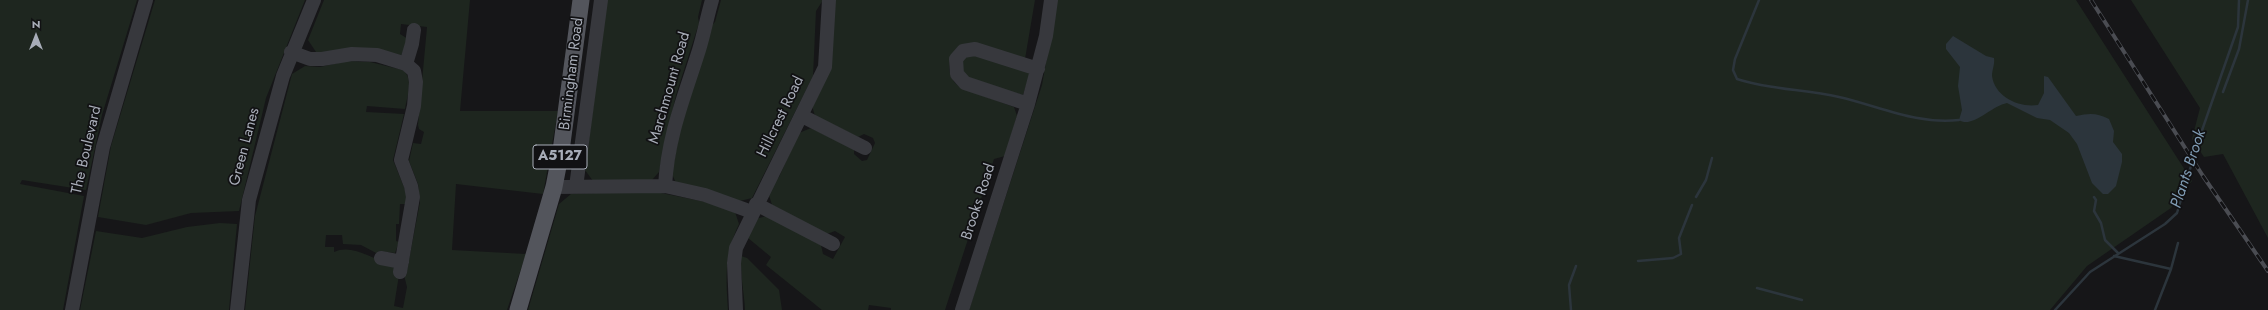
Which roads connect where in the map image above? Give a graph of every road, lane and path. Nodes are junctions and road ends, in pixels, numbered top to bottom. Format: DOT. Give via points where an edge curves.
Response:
graph roads {
  1 [pos="146,0"];
  2 [pos="314,0"];
  3 [pos="581,0"];
  4 [pos="601,0"];
  5 [pos="712,0"];
  6 [pos="829,0"];
  7 [pos="1051,0"];
  8 [pos="414,30"];
  9 [pos="291,52"];
  10 [pos="406,64"];
  11 [pos="1038,69"];
  12 [pos="1028,104"];
  13 [pos="802,116"];
  14 [pos="865,148"];
  15 [pos="665,186"];
  16 [pos="554,187"];
  17 [pos="576,187"];
  18 [pos="754,208"];
  19 [pos="833,244"];
  20 [pos="381,258"];
  21 [pos="72,310"];
  22 [pos="237,310"];
  23 [pos="518,310"];
  24 [pos="736,310"];
  25 [pos="962,310"];
  1 -- 21 [label="street, The Boulevard" via="103,148"];
  2 -- 9 [label="street, Green Lanes"];
  3 -- 16 [label="main road, Birmingham Road / A5127"];
  4 -- 17 [label="street, Birmingham Road"];
  5 -- 15 [label="street, Marchmount Road" via="670,145"];
  6 -- 13 [label="street, Hillcrest Road" via="825,67"];
  7 -- 11 [label="street, Brooks Road"];
  8 -- 10 [label="street"];
  9 -- 10 [label="street" via="310,59 365,54"];
  9 -- 22 [label="street, Green Lanes" via="268,124 249,200"];
  10 -- 20 [label="street" via="414,71 416,77 414,106 401,160 413,197 401,267"];
  11 -- 12 [label="street, Brooks Road"];
  11 -- 12 [label="street" via="975,49 963,51 956,59 957,74 965,83"];
  12 -- 25 [label="street, Brooks Road"];
  13 -- 14 [label="street"];
  13 -- 18 [label="street, Hillcrest Road"];
  15 -- 17 [label="street"];
  15 -- 18 [label="street"];
  16 -- 17 [label="street"];
  16 -- 23 [label="main road, Birmingham Road / A5127"];
  18 -- 19 [label="street"];
  18 -- 24 [label="street, Hillcrest Road" via="738,242 734,263"];
}
